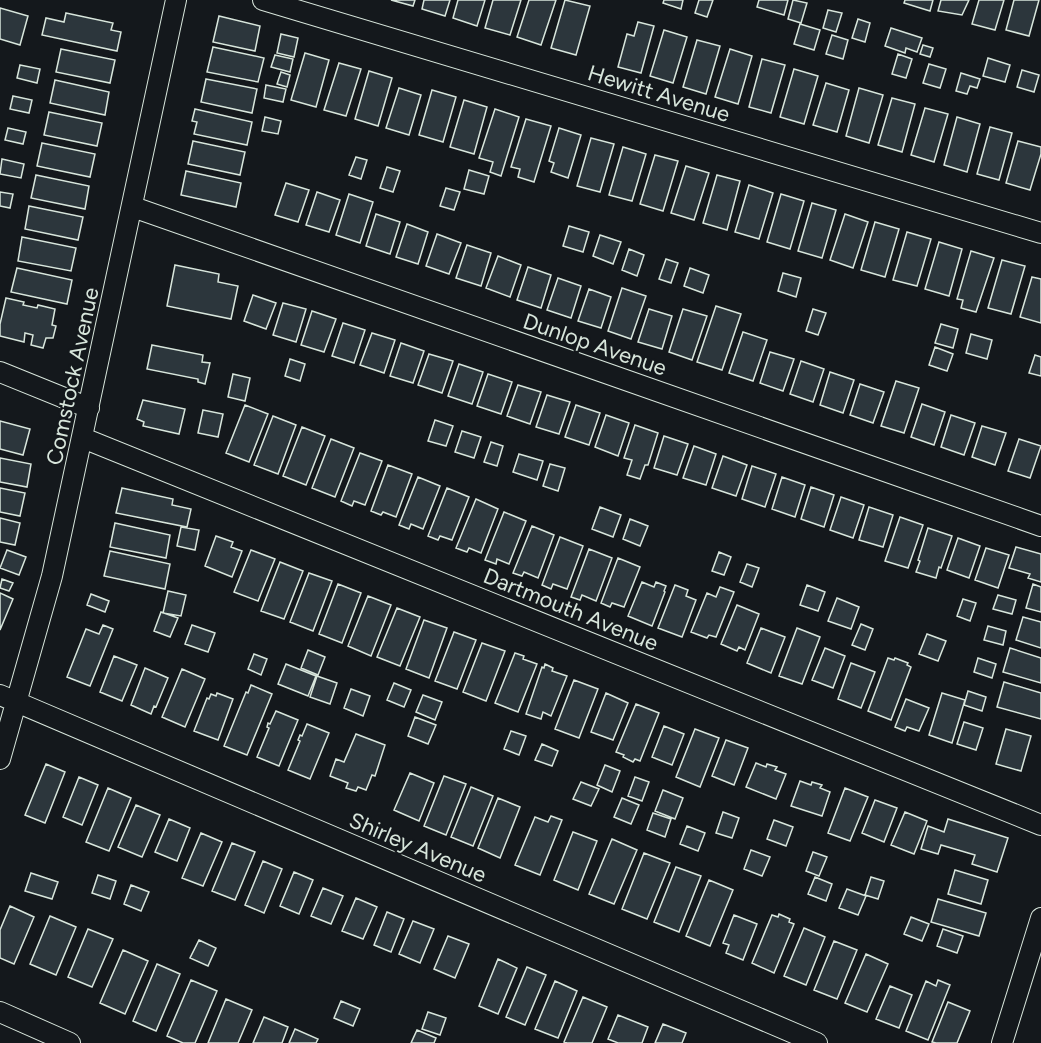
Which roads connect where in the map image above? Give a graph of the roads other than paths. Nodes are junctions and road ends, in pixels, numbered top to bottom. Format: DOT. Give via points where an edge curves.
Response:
graph roads {
  1 [pos="263,0"];
  2 [pos="170,2"];
  3 [pos="133,207"];
  4 [pos="1041,233"];
  5 [pos="0,372"];
  6 [pos="89,408"];
  7 [pos="83,438"];
  8 [pos="1041,526"];
  9 [pos="9,699"];
  10 [pos="0,759"];
  11 [pos="1041,825"];
  12 [pos="1041,918"];
  13 [pos="0,1012"];
  14 [pos="70,1043"];
  15 [pos="817,1043"];
  16 [pos="1002,1043"];
  1 -- 4 [label="street, Hewitt Avenue"];
  2 -- 3 [label="street, Comstock Avenue"];
  3 -- 6 [label="street, Comstock Avenue"];
  3 -- 8 [label="street, Dunlop Avenue"];
  5 -- 6 [label="street"];
  6 -- 7 [label="street, Comstock Avenue"];
  7 -- 9 [label="street, Comstock Avenue" via="52,576"];
  7 -- 11 [label="street, Dartmouth Avenue"];
  9 -- 10 [label="street, Comstock Avenue"];
  9 -- 15 [label="street, Shirley Avenue"];
  12 -- 16 [label="street"];
  13 -- 14 [label="street"];
}
